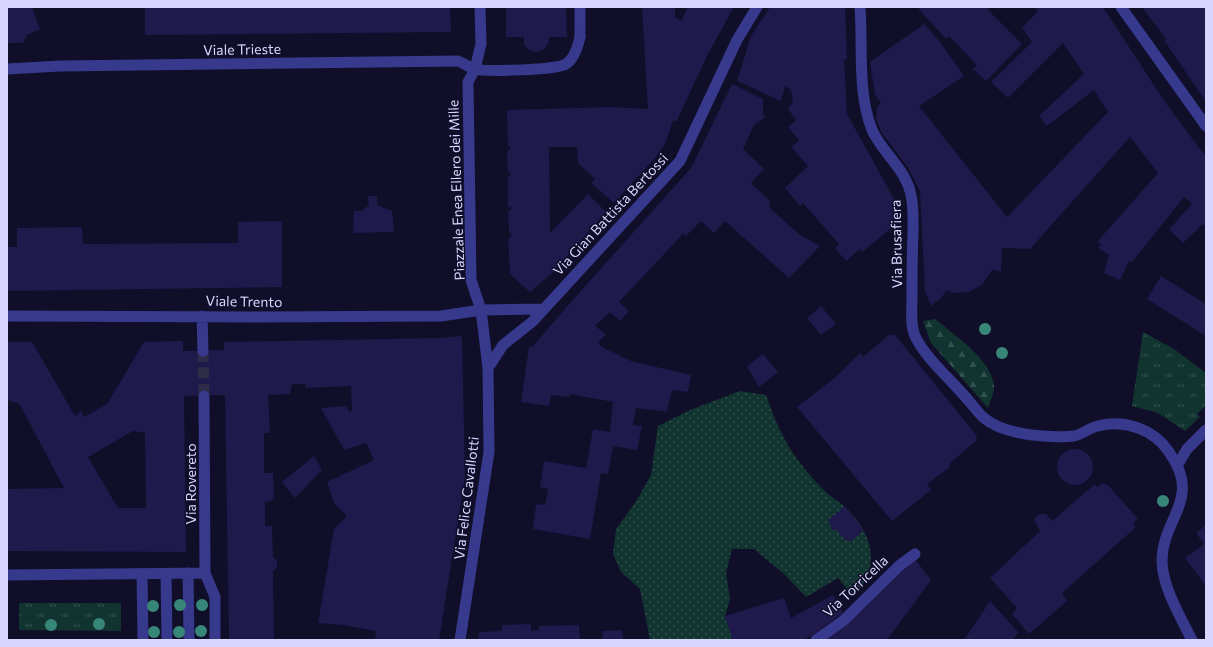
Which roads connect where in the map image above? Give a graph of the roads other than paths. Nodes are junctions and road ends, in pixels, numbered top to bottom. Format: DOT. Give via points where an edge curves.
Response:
graph roads {
  1 [pos="480,7"];
  2 [pos="580,7"];
  3 [pos="757,7"];
  4 [pos="860,7"];
  5 [pos="1121,7"];
  6 [pos="7,69"];
  7 [pos="475,69"];
  8 [pos="1206,126"];
  9 [pos="544,309"];
  10 [pos="481,310"];
  11 [pos="7,316"];
  12 [pos="202,316"];
  13 [pos="203,351"];
  14 [pos="488,368"];
  15 [pos="204,396"];
  16 [pos="1206,430"];
  17 [pos="1177,466"];
  18 [pos="915,554"];
  19 [pos="188,573"];
  20 [pos="205,573"];
  21 [pos="142,574"];
  22 [pos="166,574"];
  23 [pos="7,575"];
  24 [pos="143,640"];
  25 [pos="167,640"];
  26 [pos="189,640"];
  27 [pos="215,640"];
  28 [pos="460,640"];
  29 [pos="816,640"];
  30 [pos="1192,640"];
  1 -- 7 [label="street, Piazzale Enea Ellero dei Mille" via="481,44"];
  2 -- 7 [label="street" via="580,37 573,56 566,64 556,67 502,70"];
  3 -- 9 [label="street, Via Gian Battista Bertossi" via="738,40 680,161"];
  4 -- 17 [label="street, Via Brusafiera" via="863,90 867,114 877,138 910,191 913,225 911,318 914,334 923,349 985,418 1006,429 1061,438 1078,435 1099,425 1127,424 1142,429 1160,441 1170,452"];
  5 -- 8 [label="street"];
  6 -- 7 [label="street, Viale Trieste" via="60,66 458,61"];
  7 -- 10 [label="street, Piazzale Enea Ellero dei Mille" via="468,82 471,280"];
  9 -- 10 [label="street"];
  9 -- 14 [label="street, Via Gian Battista Bertossi" via="503,345"];
  10 -- 12 [label="street, Viale Trento" via="441,316"];
  10 -- 14 [label="street, Via Felice Cavallotti"];
  11 -- 12 [label="street, Viale Trento"];
  12 -- 13 [label="street"];
  14 -- 28 [label="street, Via Felice Cavallotti" via="489,452"];
  15 -- 20 [label="street, Via Rovereto"];
  16 -- 17 [label="street" via="1187,449"];
  17 -- 30 [label="street" via="1182,484 1182,502 1164,542 1162,562 1170,596"];
  18 -- 29 [label="street, Via Torricella" via="900,565 843,621"];
  19 -- 20 [label="street"];
  19 -- 22 [label="street"];
  19 -- 26 [label="street"];
  20 -- 27 [label="street" via="214,597"];
  21 -- 22 [label="street"];
  21 -- 23 [label="street"];
  21 -- 24 [label="street"];
  22 -- 25 [label="street"];
}
